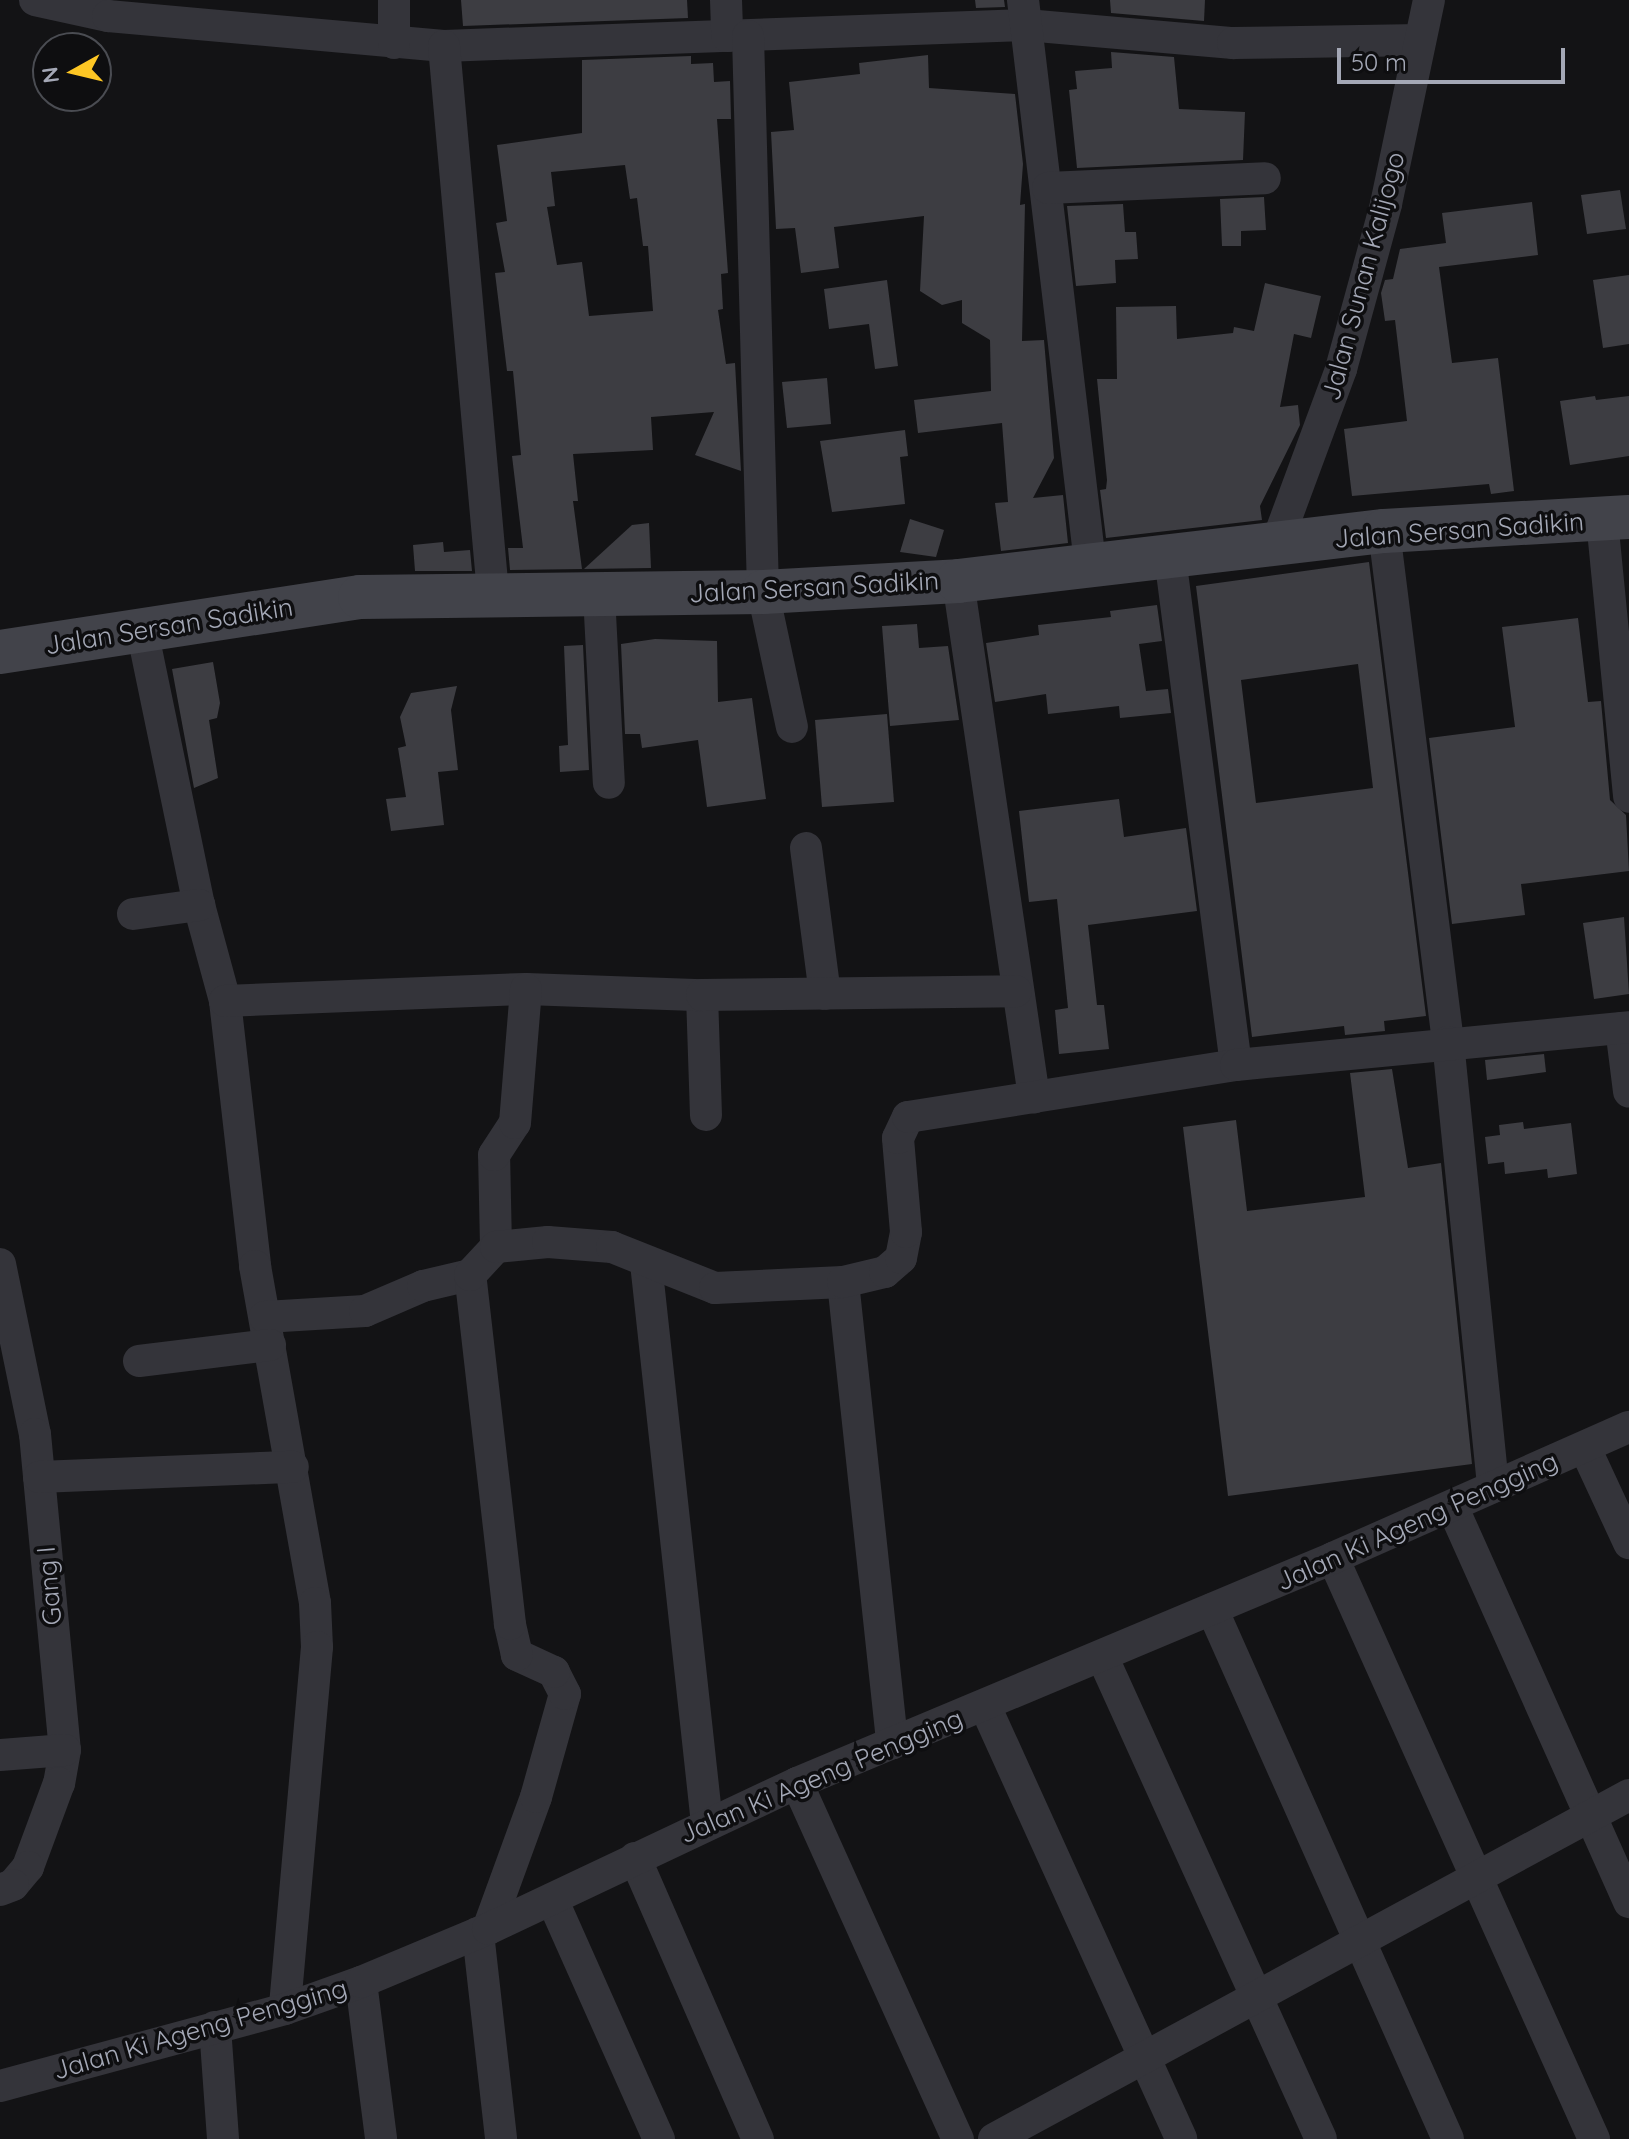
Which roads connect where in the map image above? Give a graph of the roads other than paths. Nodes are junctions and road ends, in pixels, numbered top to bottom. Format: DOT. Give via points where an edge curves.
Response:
graph roads {
  1 [pos="35,0"];
  2 [pos="394,0"];
  3 [pos="726,0"];
  4 [pos="1429,0"];
  5 [pos="1025,13"];
  6 [pos="897,14"];
  7 [pos="738,36"];
  8 [pos="1420,40"];
  9 [pos="394,43"];
  10 [pos="444,46"];
  11 [pos="1265,178"];
  12 [pos="1048,188"];
  13 [pos="1615,518"];
  14 [pos="1384,531"];
  15 [pos="1276,545"];
  16 [pos="1170,557"];
  17 [pos="1090,563"];
  18 [pos="958,581"];
  19 [pos="763,592"];
  20 [pos="493,593"];
  21 [pos="599,595"];
  22 [pos="142,630"];
  23 [pos="0,652"];
  24 [pos="792,727"];
  25 [pos="609,783"];
  26 [pos="1629,789"];
  27 [pos="806,848"];
  28 [pos="199,905"];
  29 [pos="133,914"];
  30 [pos="526,989"];
  31 [pos="1016,991"];
  32 [pos="825,994"];
  33 [pos="702,995"];
  34 [pos="225,1001"];
  35 [pos="1625,1027"];
  36 [pos="1448,1042"];
  37 [pos="1236,1065"];
  38 [pos="1629,1091"];
  39 [pos="1034,1097"];
  40 [pos="706,1115"];
  41 [pos="496,1247"];
  42 [pos="646,1263"];
  43 [pos="0,1264"];
  44 [pos="470,1275"];
  45 [pos="843,1282"];
  46 [pos="267,1331"];
  47 [pos="139,1361"];
  48 [pos="1629,1427"];
  49 [pos="1585,1448"];
  50 [pos="293,1467"];
  51 [pos="39,1477"];
  52 [pos="1493,1487"];
  53 [pos="1452,1506"];
  54 [pos="1629,1543"];
  55 [pos="1333,1558"];
  56 [pos="1212,1609"];
  57 [pos="1102,1656"];
  58 [pos="985,1706"];
  59 [pos="892,1743"];
  60 [pos="65,1750"];
  61 [pos="0,1755"];
  62 [pos="797,1783"];
  63 [pos="1629,1795"];
  64 [pos="1590,1816"];
  65 [pos="707,1824"];
  66 [pos="635,1858"];
  67 [pos="1474,1879"];
  68 [pos="0,1890"];
  69 [pos="552,1899"];
  70 [pos="1629,1902"];
  71 [pos="483,1931"];
  72 [pos="1360,1941"];
  73 [pos="361,1982"];
  74 [pos="1257,1997"];
  75 [pos="285,2009"];
  76 [pos="215,2027"];
  77 [pos="1145,2057"];
  78 [pos="0,2086"];
  79 [pos="223,2139"];
  80 [pos="381,2139"];
  81 [pos="501,2139"];
  82 [pos="659,2139"];
  83 [pos="758,2139"];
  84 [pos="958,2139"];
  85 [pos="994,2139"];
  86 [pos="1181,2139"];
  87 [pos="1321,2139"];
  88 [pos="1448,2139"];
  89 [pos="1594,2139"];
  1 -- 9 [label="street" via="108,16"];
  2 -- 9 [label="street"];
  3 -- 7 [label="street"];
  4 -- 8 [label="street, Jalan Sunan Kalijogo"];
  5 -- 6 [label="street"];
  5 -- 8 [label="street" via="1233,43"];
  5 -- 12 [label="street"];
  6 -- 7 [label="street"];
  7 -- 10 [label="street"];
  7 -- 19 [label="street"];
  8 -- 15 [label="street, Jalan Sunan Kalijogo" via="1386,204 1341,369"];
  9 -- 10 [label="street"];
  10 -- 20 [label="street"];
  11 -- 12 [label="street"];
  12 -- 17 [label="street"];
  13 -- 14 [label="main road, Jalan Sersan Sadikin"];
  13 -- 26 [label="street"];
  14 -- 15 [label="main road, Jalan Sersan Sadikin"];
  14 -- 36 [label="street"];
  15 -- 16 [label="main road, Jalan Sersan Sadikin"];
  16 -- 17 [label="main road, Jalan Sersan Sadikin"];
  16 -- 37 [label="street"];
  17 -- 18 [label="main road, Jalan Sersan Sadikin"];
  18 -- 19 [label="main road, Jalan Sersan Sadikin"];
  18 -- 31 [label="street"];
  19 -- 21 [label="main road, Jalan Sersan Sadikin"];
  19 -- 24 [label="street"];
  20 -- 21 [label="main road, Jalan Sersan Sadikin"];
  20 -- 22 [label="main road, Jalan Sersan Sadikin" via="360,597"];
  21 -- 25 [label="street"];
  22 -- 23 [label="main road, Jalan Sersan Sadikin"];
  22 -- 28 [label="street"];
  27 -- 32 [label="street"];
  28 -- 29 [label="street"];
  28 -- 34 [label="street"];
  30 -- 33 [label="street"];
  30 -- 34 [label="street"];
  30 -- 41 [label="street" via="515,1123 494,1155"];
  31 -- 32 [label="street"];
  31 -- 39 [label="street"];
  32 -- 33 [label="street"];
  33 -- 40 [label="street"];
  34 -- 46 [label="street"];
  35 -- 36 [label="street"];
  35 -- 38 [label="street"];
  36 -- 37 [label="street"];
  36 -- 52 [label="street"];
  37 -- 39 [label="street"];
  39 -- 45 [label="street" via="908,1117 898,1138 906,1232 901,1258 885,1272"];
  41 -- 42 [label="street" via="581,1243 612,1247"];
  41 -- 44 [label="street"];
  42 -- 45 [label="street" via="715,1288"];
  42 -- 65 [label="street"];
  43 -- 51 [label="street, Gang I" via="22,1356"];
  44 -- 46 [label="street" via="423,1286 365,1311"];
  44 -- 71 [label="street" via="514,1646 524,1661 560,1677 565,1694 536,1797"];
  45 -- 59 [label="street"];
  46 -- 47 [label="street"];
  46 -- 50 [label="street"];
  48 -- 49 [label="street, Jalan Ki Ageng Pengging"];
  49 -- 52 [label="street, Jalan Ki Ageng Pengging"];
  49 -- 54 [label="street"];
  50 -- 51 [label="street"];
  50 -- 75 [label="street" via="317,1647"];
  51 -- 60 [label="street, Gang I"];
  52 -- 53 [label="street, Jalan Ki Ageng Pengging"];
  53 -- 55 [label="street, Jalan Ki Ageng Pengging"];
  53 -- 64 [label="street"];
  55 -- 56 [label="street, Jalan Ki Ageng Pengging"];
  55 -- 67 [label="street"];
  56 -- 57 [label="street, Jalan Ki Ageng Pengging"];
  56 -- 72 [label="street"];
  57 -- 58 [label="street, Jalan Ki Ageng Pengging"];
  57 -- 74 [label="street"];
  58 -- 59 [label="street, Jalan Ki Ageng Pengging"];
  58 -- 77 [label="street"];
  59 -- 62 [label="street, Jalan Ki Ageng Pengging"];
  60 -- 61 [label="street"];
  60 -- 68 [label="street, Gang I" via="59,1783 28,1867 13,1885"];
  62 -- 65 [label="street, Jalan Ki Ageng Pengging"];
  62 -- 84 [label="street"];
  63 -- 64 [label="street"];
  64 -- 67 [label="street"];
  64 -- 70 [label="street"];
  65 -- 66 [label="street, Jalan Ki Ageng Pengging"];
  66 -- 69 [label="street, Jalan Ki Ageng Pengging"];
  66 -- 83 [label="street"];
  67 -- 72 [label="street"];
  67 -- 89 [label="street"];
  69 -- 71 [label="street, Jalan Ki Ageng Pengging"];
  69 -- 82 [label="street"];
  71 -- 73 [label="street, Jalan Ki Ageng Pengging"];
  71 -- 81 [label="street"];
  72 -- 74 [label="street"];
  72 -- 88 [label="street"];
  73 -- 75 [label="street, Jalan Ki Ageng Pengging"];
  73 -- 80 [label="street"];
  74 -- 77 [label="street"];
  74 -- 87 [label="street"];
  75 -- 76 [label="street, Jalan Ki Ageng Pengging"];
  76 -- 78 [label="street, Jalan Ki Ageng Pengging"];
  76 -- 79 [label="street"];
  77 -- 85 [label="street"];
  77 -- 86 [label="street"];
}
